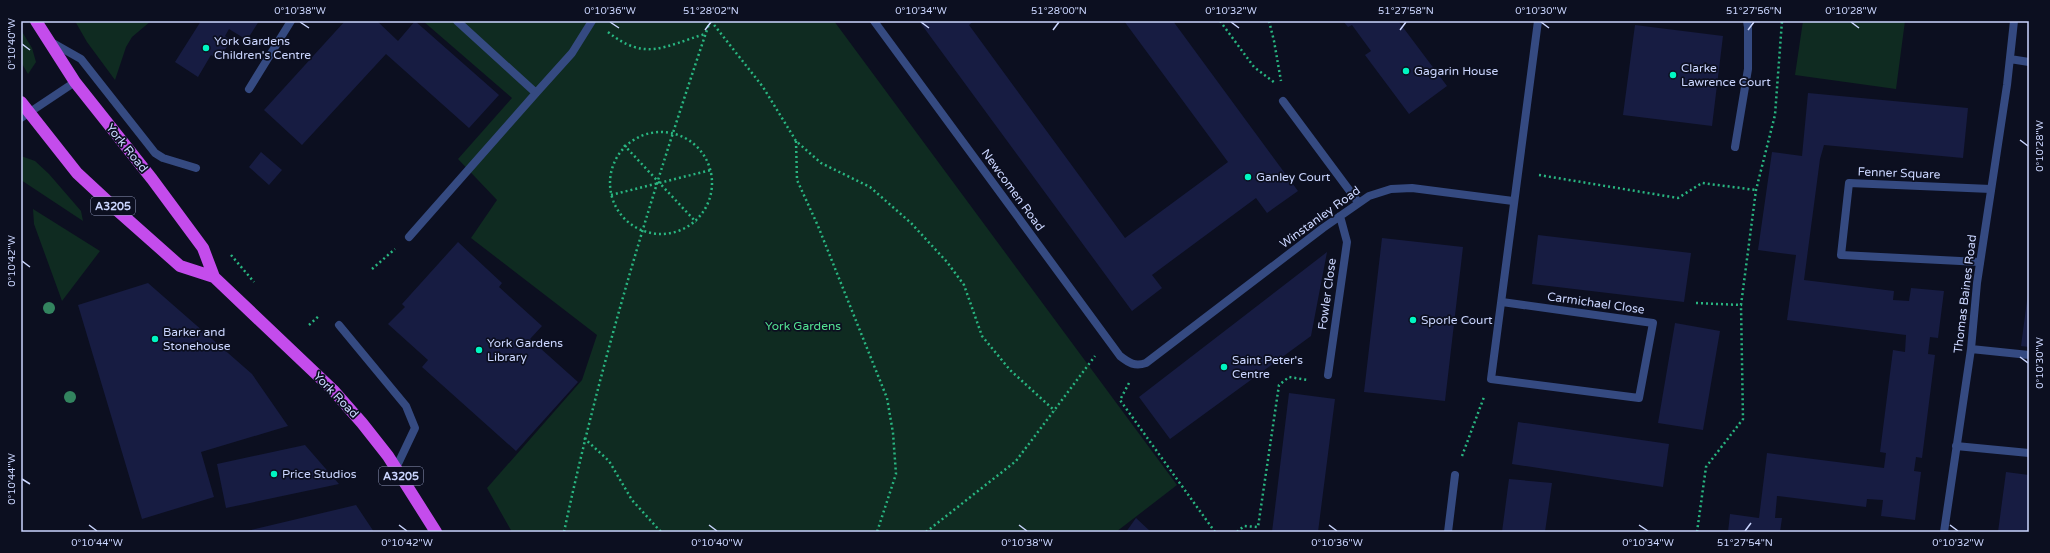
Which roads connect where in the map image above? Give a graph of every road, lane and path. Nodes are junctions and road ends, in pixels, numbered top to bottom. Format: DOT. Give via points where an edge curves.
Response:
graph roads {
  1 [pos="36,21"];
  2 [pos="291,21"];
  3 [pos="457,21"];
  4 [pos="592,21"];
  5 [pos="710,21"];
  6 [pos="874,21"];
  7 [pos="1220,21"];
  8 [pos="1269,21"];
  9 [pos="1538,21"];
  10 [pos="1747,21"];
  11 [pos="1782,21"];
  12 [pos="2014,21"];
  13 [pos="606,30"];
  14 [pos="705,34"];
  15 [pos="48,41"];
  16 [pos="2010,59"];
  17 [pos="2029,62"];
  18 [pos="75,82"];
  19 [pos="1282,88"];
  20 [pos="249,89"];
  21 [pos="536,93"];
  22 [pos="1283,101"];
  23 [pos="21,102"];
  24 [pos="25,116"];
  25 [pos="672,132"];
  26 [pos="796,140"];
  27 [pos="624,144"];
  28 [pos="1735,147"];
  29 [pos="196,168"];
  30 [pos="711,170"];
  31 [pos="1517,171"];
  32 [pos="658,182"];
  33 [pos="1991,189"];
  34 [pos="1756,190"];
  35 [pos="611,195"];
  36 [pos="1513,201"];
  37 [pos="1358,202"];
  38 [pos="1340,216"];
  39 [pos="696,222"];
  40 [pos="642,231"];
  41 [pos="409,237"];
  42 [pos="226,250"];
  43 [pos="380,262"];
  44 [pos="1980,262"];
  45 [pos="372,269"];
  46 [pos="214,277"];
  47 [pos="256,283"];
  48 [pos="1502,302"];
  49 [pos="1696,303"];
  50 [pos="1741,305"];
  51 [pos="321,315"];
  52 [pos="309,325"];
  53 [pos="339,325"];
  54 [pos="1108,340"];
  55 [pos="1970,349"];
  56 [pos="2029,355"];
  57 [pos="1138,366"];
  58 [pos="1328,375"];
  59 [pos="1491,379"];
  60 [pos="1055,411"];
  61 [pos="584,438"];
  62 [pos="1956,446"];
  63 [pos="2029,453"];
  64 [pos="396,468"];
  65 [pos="1455,475"];
  66 [pos="436,532"];
  67 [pos="564,532"];
  68 [pos="661,532"];
  69 [pos="877,532"];
  70 [pos="926,532"];
  71 [pos="1214,532"];
  72 [pos="1237,532"];
  73 [pos="1448,532"];
  74 [pos="1697,532"];
  75 [pos="1944,532"];
  1 -- 15 [label="highway, York Road / A3205"];
  2 -- 20 [label="street"];
  3 -- 21 [label="street"];
  4 -- 21 [label="street" via="572,53"];
  5 -- 14 [label="path"];
  5 -- 26 [label="path" via="763,87"];
  6 -- 54 [label="street, Newcomen Road"];
  7 -- 19 [label="path" via="1254,67"];
  8 -- 19 [label="path"];
  9 -- 31 [label="street"];
  10 -- 28 [label="street" via="1748,69"];
  11 -- 34 [label="path" via="1775,115"];
  12 -- 16 [label="street, Thomas Baines Road"];
  13 -- 14 [label="path" via="622,43 640,49 656,50"];
  14 -- 25 [label="path"];
  15 -- 18 [label="highway, York Road / A3205"];
  15 -- 29 [label="street" via="81,59 155,153"];
  16 -- 17 [label="street"];
  16 -- 33 [label="street, Thomas Baines Road"];
  18 -- 24 [label="street"];
  18 -- 46 [label="highway, York Road / A3205" via="204,248"];
  19 -- 22 [label="path"];
  21 -- 41 [label="street"];
  22 -- 37 [label="street"];
  23 -- 24 [label="highway, York Road / A3205"];
  24 -- 46 [label="highway, York Road / A3205" via="77,173 174,261 180,266"];
  25 -- 27 [label="path" via="657,131 643,134"];
  25 -- 30 [label="path" via="688,138 701,149"];
  25 -- 32 [label="path"];
  26 -- 60 [label="path" via="821,162 870,187 911,223 964,285 982,336 1010,370"];
  26 -- 69 [label="path" via="798,180 887,398 896,474"];
  27 -- 32 [label="path"];
  27 -- 35 [label="path" via="612,168"];
  30 -- 32 [label="path"];
  30 -- 39 [label="path" via="711,198"];
  31 -- 34 [label="path" via="1678,198 1702,183"];
  31 -- 36 [label="street"];
  32 -- 35 [label="path"];
  32 -- 39 [label="path"];
  32 -- 40 [label="path"];
  33 -- 44 [label="street, Thomas Baines Road"];
  33 -- 44 [label="street, Fenner Square" via="1849,183 1841,255"];
  34 -- 50 [label="path"];
  35 -- 40 [label="path" via="620,213 629,223"];
  36 -- 37 [label="street, Winstanley Road" via="1412,188 1391,189"];
  36 -- 48 [label="street"];
  37 -- 38 [label="street, Winstanley Road"];
  38 -- 57 [label="street, Winstanley Road" via="1146,363"];
  38 -- 58 [label="street, Fowler Close" via="1346,242"];
  39 -- 40 [label="path" via="675,233 658,234"];
  40 -- 61 [label="path"];
  42 -- 47 [label="path"];
  43 -- 45 [label="path"];
  44 -- 55 [label="street, Thomas Baines Road"];
  46 -- 64 [label="highway, York Road / A3205" via="332,390 362,423"];
  48 -- 59 [label="street"];
  48 -- 59 [label="street, Carmichael Close" via="1653,323 1639,398"];
  49 -- 50 [label="path"];
  50 -- 74 [label="path" via="1743,418 1706,467"];
  51 -- 52 [label="path"];
  53 -- 64 [label="street" via="406,406 414,428"];
  54 -- 57 [label="street, Newcomen Road" via="1120,356"];
  54 -- 60 [label="path"];
  55 -- 56 [label="street"];
  55 -- 62 [label="street, Thomas Baines Road"];
  57 -- 71 [label="path" via="1120,400"];
  58 -- 72 [label="path" via="1322,382 1289,377 1279,385 1258,527 1244,526"];
  59 -- 65 [label="path"];
  60 -- 70 [label="path" via="1016,461"];
  61 -- 67 [label="path"];
  61 -- 68 [label="path" via="609,461 632,500"];
  62 -- 63 [label="street"];
  62 -- 75 [label="street, Thomas Baines Road"];
  64 -- 66 [label="highway, York Road / A3205"];
  65 -- 73 [label="street"];
}
